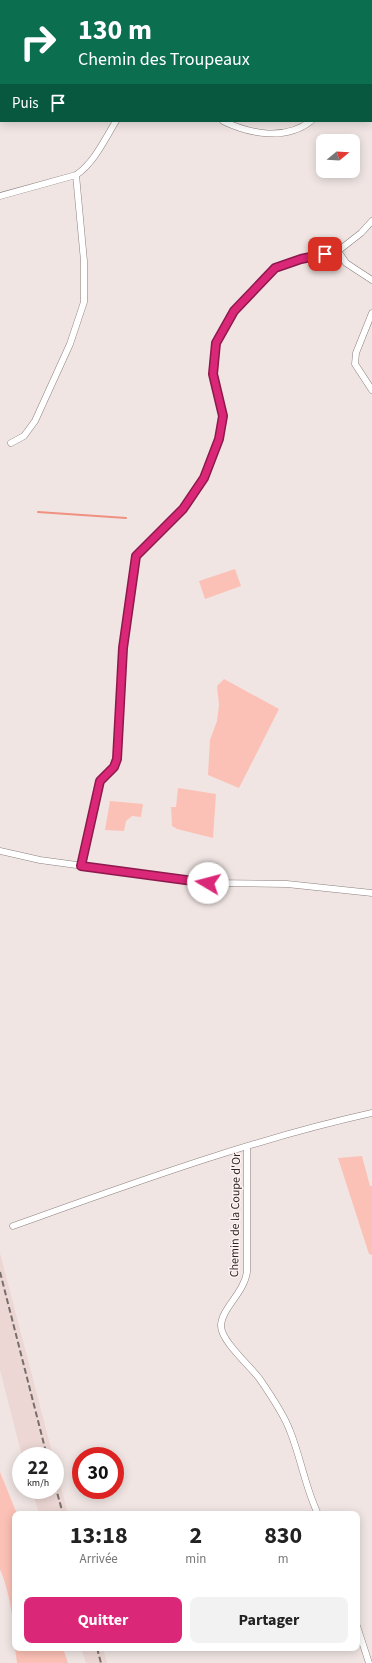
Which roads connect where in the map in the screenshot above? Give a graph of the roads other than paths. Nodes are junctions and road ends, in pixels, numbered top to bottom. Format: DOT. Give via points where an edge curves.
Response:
graph roads {
  1 [pos="115,122"];
  2 [pos="225,122"];
  3 [pos="310,122"];
  4 [pos="76,175"];
  5 [pos="0,196"];
  6 [pos="372,221"];
  7 [pos="338,251"];
  8 [pos="372,280"];
  9 [pos="372,313"];
  10 [pos="372,390"];
  11 [pos="11,443"];
  12 [pos="0,851"];
  13 [pos="81,866"];
  14 [pos="372,893"];
  15 [pos="372,1113"];
  16 [pos="246,1147"];
  17 [pos="13,1226"];
  18 [pos="317,1511"];
  19 [pos="360,1635"];
  20 [pos="369,1663"];
  1 -- 4 [label="street" via="88,165"];
  2 -- 3 [label="street" via="268,135 304,126"];
  4 -- 5 [label="street"];
  4 -- 11 [label="street" via="84,261 84,302 70,344 35,422 24,436"];
  6 -- 7 [label="street"];
  7 -- 8 [label="street" via="346,263"];
  7 -- 13 [label="street" via="275,268 234,311 216,343 213,374 223,416 219,439 204,478 183,509 136,556 123,648 117,759 114,767 100,781"];
  9 -- 10 [label="street" via="356,353 355,364"];
  12 -- 13 [label="street"];
  13 -- 14 [label="street" via="208,883 287,884"];
  15 -- 16 [label="street, Chemin de la Coupe d'Or"];
  16 -- 17 [label="street, Chemin de la Coupe d'Or"];
  16 -- 18 [label="street, Chemin de la Coupe d'Or" via="247,1272 245,1282 223,1316 221,1327 225,1338 260,1379 290,1429 309,1495"];
  19 -- 20 [label="street"];
}
